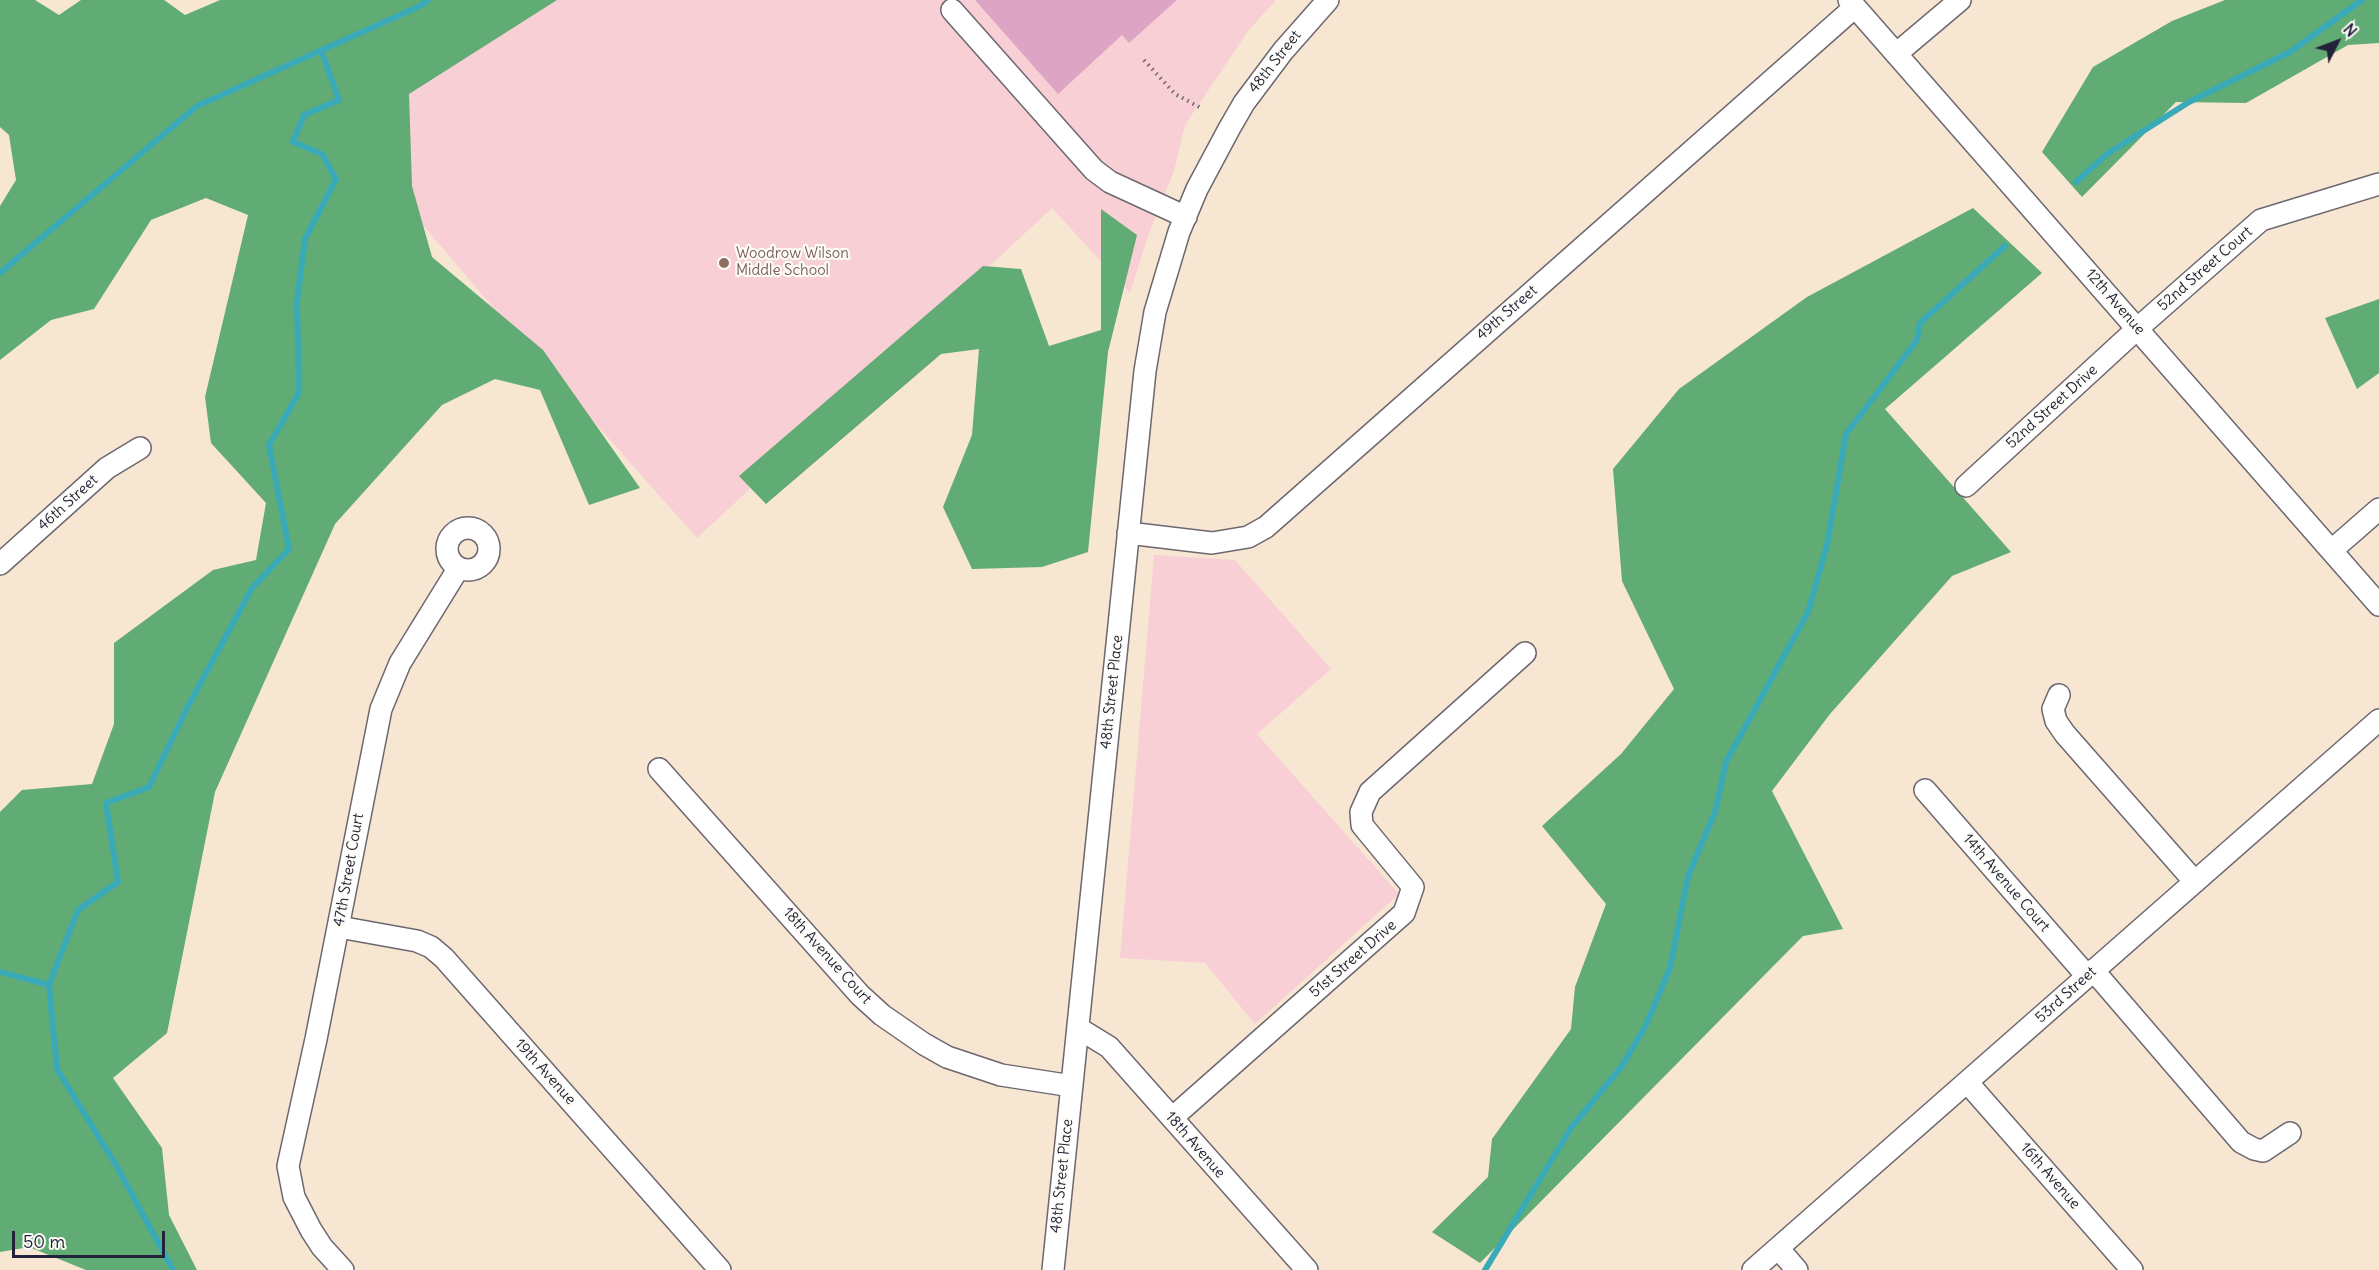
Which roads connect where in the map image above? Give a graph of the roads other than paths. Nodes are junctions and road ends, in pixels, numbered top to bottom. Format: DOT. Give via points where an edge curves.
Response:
graph roads {
  1 [pos="1328,0"];
  2 [pos="1960,0"];
  3 [pos="1852,3"];
  4 [pos="952,10"];
  5 [pos="1896,54"];
  6 [pos="1229,129"];
  7 [pos="2379,184"];
  8 [pos="1186,217"];
  9 [pos="2138,328"];
  10 [pos="140,448"];
  11 [pos="1966,486"];
  12 [pos="2379,509"];
  13 [pos="1128,533"];
  14 [pos="2332,550"];
  15 [pos="0,564"];
  16 [pos="458,568"];
  17 [pos="2379,605"];
  18 [pos="1525,653"];
  19 [pos="2059,695"];
  20 [pos="2379,720"];
  21 [pos="659,769"];
  22 [pos="1925,790"];
  23 [pos="2195,882"];
  24 [pos="339,927"];
  25 [pos="2090,973"];
  26 [pos="1077,1028"];
  27 [pos="1967,1082"];
  28 [pos="1072,1086"];
  29 [pos="1172,1118"];
  30 [pos="2290,1133"];
  31 [pos="1778,1248"];
  32 [pos="343,1270"];
  33 [pos="720,1270"];
  34 [pos="1053,1270"];
  35 [pos="1307,1270"];
  36 [pos="1753,1270"];
  37 [pos="1797,1270"];
  38 [pos="2132,1270"];
  1 -- 6 [label="street, 48th Street" via="1283,51"];
  2 -- 5 [label="street"];
  3 -- 5 [label="street, 12th Avenue"];
  3 -- 13 [label="street, 49th Street" via="1266,527 1248,537 1212,543"];
  4 -- 8 [label="street" via="1094,170 1110,182"];
  5 -- 9 [label="street, 12th Avenue"];
  6 -- 8 [label="street, 48th Street Place"];
  7 -- 9 [label="street, 52nd Street Court" via="2261,220"];
  8 -- 13 [label="street, 48th Street Place" via="1154,322 1145,371"];
  9 -- 11 [label="street, 52nd Street Drive"];
  9 -- 14 [label="street, 12th Avenue"];
  10 -- 15 [label="street, 46th Street" via="107,468"];
  12 -- 14 [label="street"];
  13 -- 26 [label="street, 48th Street Place"];
  14 -- 17 [label="street, 12th Avenue"];
  16 -- 24 [label="street, 47th Street Court" via="400,663 381,709"];
  18 -- 29 [label="street, 51st Street Drive" via="1370,792 1360,812 1362,825 1413,887 1404,913"];
  19 -- 23 [label="street" via="2053,709 2065,734"];
  20 -- 23 [label="street, 53rd Street"];
  21 -- 28 [label="street, 18th Avenue Court" via="860,995 882,1014 947,1056 1001,1075"];
  22 -- 25 [label="street, 14th Avenue Court"];
  23 -- 25 [label="street, 53rd Street"];
  24 -- 32 [label="street, 47th Street Court" via="288,1166 294,1197 311,1230"];
  24 -- 33 [label="street, 19th Avenue" via="417,941 444,958"];
  25 -- 27 [label="street, 53rd Street"];
  25 -- 30 [label="street, 14th Avenue Court" via="2241,1142 2263,1150"];
  26 -- 28 [label="street, 48th Street Place"];
  26 -- 29 [label="street, 18th Avenue" via="1109,1047"];
  27 -- 31 [label="street, 53rd Street"];
  27 -- 38 [label="street, 16th Avenue"];
  28 -- 34 [label="street, 48th Street Place"];
  29 -- 35 [label="street, 18th Avenue"];
  31 -- 36 [label="street, 53rd Street"];
  31 -- 37 [label="street"];
}
